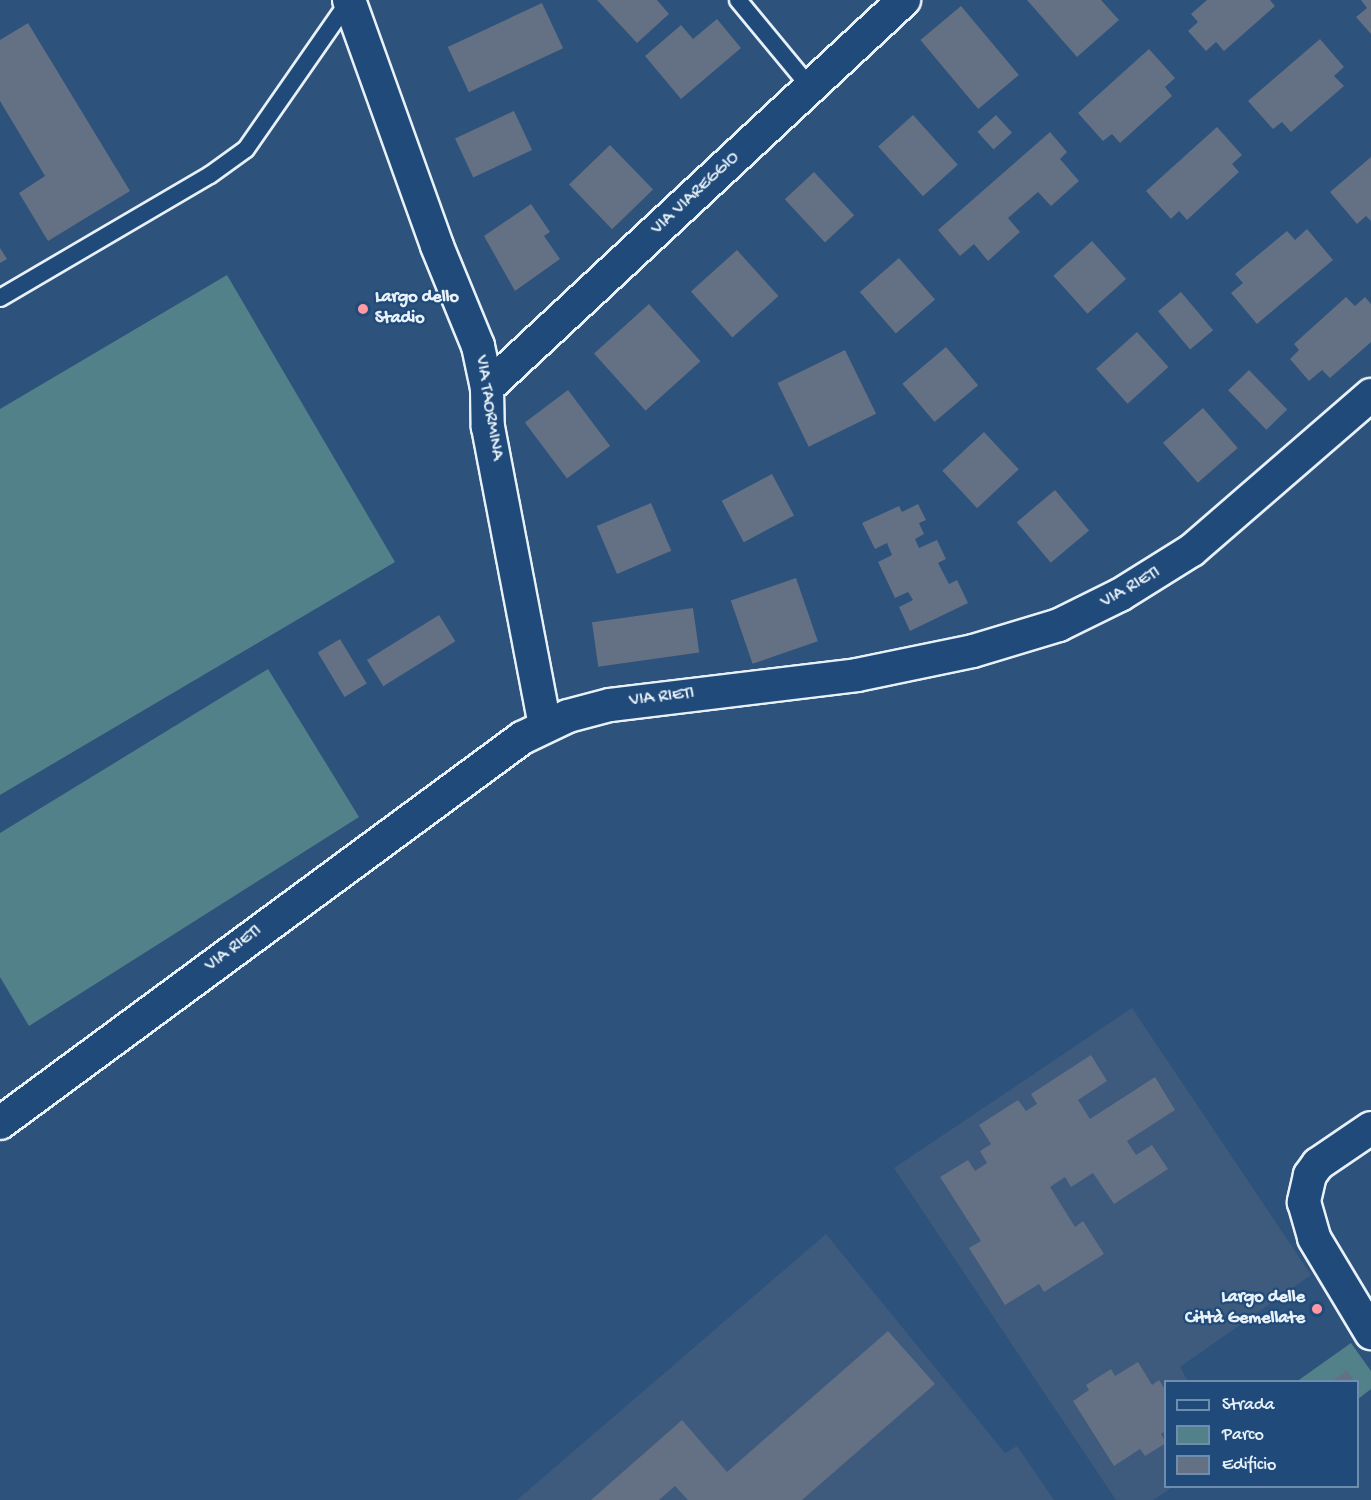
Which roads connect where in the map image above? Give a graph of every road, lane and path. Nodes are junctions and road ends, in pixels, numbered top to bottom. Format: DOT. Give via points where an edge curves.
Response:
graph roads {
  1 [pos="349,0"];
  2 [pos="738,0"];
  3 [pos="904,0"];
  4 [pos="810,87"];
  5 [pos="0,298"];
  6 [pos="488,388"];
  7 [pos="1371,395"];
  8 [pos="545,726"];
  9 [pos="0,1123"];
  10 [pos="1371,1128"];
  11 [pos="1371,1333"];
  1 -- 5 [label="lane" via="246,149 210,175"];
  1 -- 6 [label="street, VIA TAORMINA" via="437,246 478,346"];
  2 -- 4 [label="lane"];
  3 -- 4 [label="street, VIA VIAREGGIO"];
  4 -- 6 [label="street, VIA VIAREGGIO"];
  6 -- 8 [label="street, VIA TAORMINA" via="488,427"];
  7 -- 8 [label="street, VIA RIETI" via="1192,550 1120,595 1059,625 896,668 610,705"];
  8 -- 9 [label="street, VIA RIETI" via="489,759"];
  10 -- 11 [label="street" via="1318,1164 1310,1175 1304,1202 1314,1238"];
}
